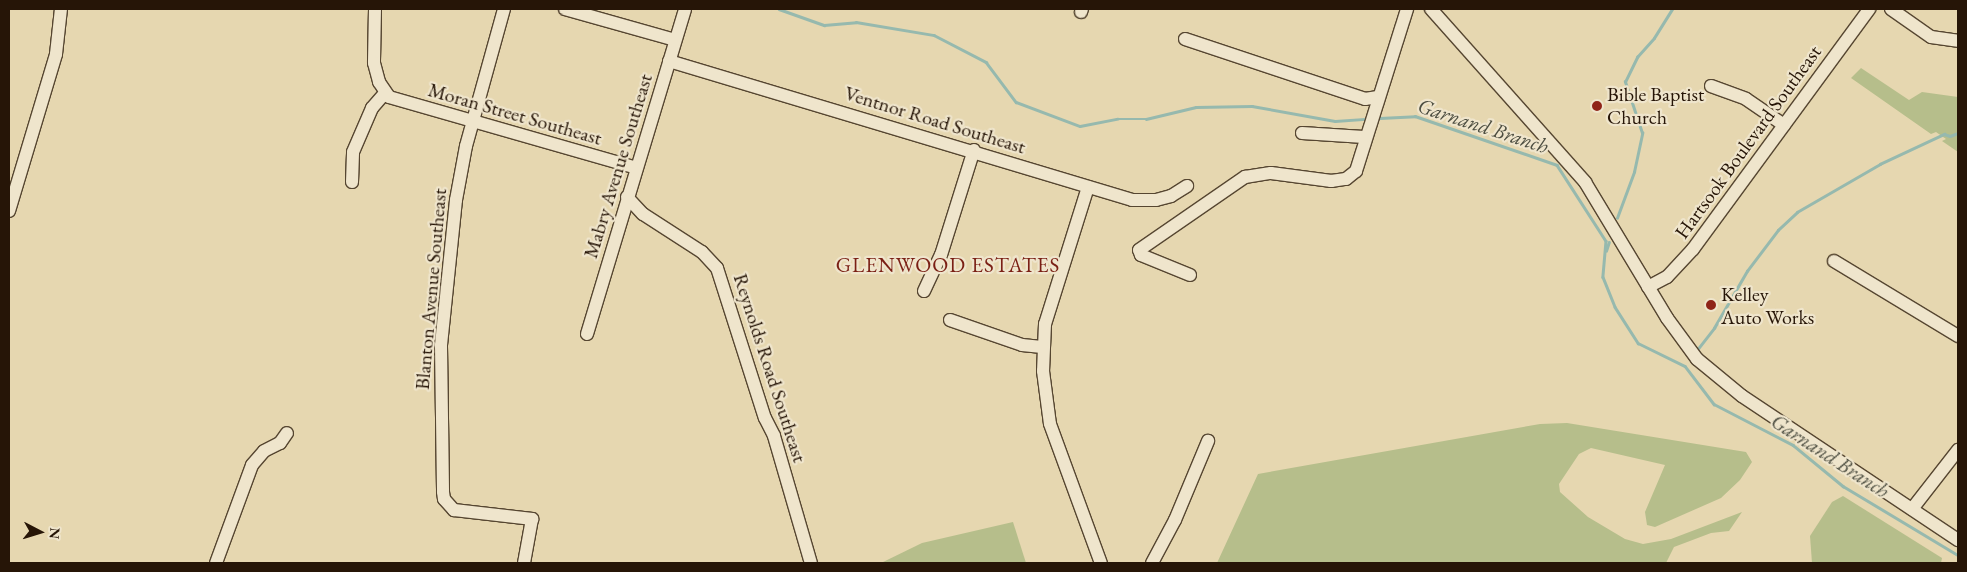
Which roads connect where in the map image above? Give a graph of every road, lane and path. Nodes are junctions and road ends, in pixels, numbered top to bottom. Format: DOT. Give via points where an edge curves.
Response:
graph roads {
  1 [pos="62,9"];
  2 [pos="375,9"];
  3 [pos="504,9"];
  4 [pos="565,9"];
  5 [pos="686,9"];
  6 [pos="1407,9"];
  7 [pos="1432,9"];
  8 [pos="1869,9"];
  9 [pos="1890,9"];
  10 [pos="1185,39"];
  11 [pos="675,40"];
  12 [pos="1958,41"];
  13 [pos="669,61"];
  14 [pos="1711,86"];
  15 [pos="385,93"];
  16 [pos="1378,97"];
  17 [pos="475,120"];
  18 [pos="1784,125"];
  19 [pos="1302,133"];
  20 [pos="1364,137"];
  21 [pos="974,150"];
  22 [pos="636,168"];
  23 [pos="352,182"];
  24 [pos="1187,186"];
  25 [pos="1088,187"];
  26 [pos="628,196"];
  27 [pos="9,211"];
  28 [pos="1834,261"];
  29 [pos="1190,275"];
  30 [pos="1648,287"];
  31 [pos="924,290"];
  32 [pos="950,320"];
  33 [pos="587,334"];
  34 [pos="1958,336"];
  35 [pos="1042,346"];
  36 [pos="287,433"];
  37 [pos="1208,441"];
  38 [pos="1958,450"];
  39 [pos="1912,509"];
  40 [pos="1958,540"];
  41 [pos="216,563"];
  42 [pos="524,563"];
  43 [pos="811,563"];
  44 [pos="1101,563"];
  45 [pos="1152,563"];
  1 -- 27 [label="street" via="56,54"];
  2 -- 15 [label="street" via="374,63"];
  3 -- 17 [label="street, Blanton Avenue Southeast"];
  4 -- 11 [label="street"];
  5 -- 11 [label="street, Mabry Avenue Southeast"];
  6 -- 16 [label="street"];
  7 -- 30 [label="street" via="1585,182"];
  8 -- 18 [label="street, Hartsook Boulevard Southeast"];
  9 -- 12 [label="street" via="1931,36"];
  10 -- 16 [label="street" via="1365,99"];
  11 -- 13 [label="street, Mabry Avenue Southeast"];
  13 -- 21 [label="street, Ventnor Road Southeast"];
  13 -- 22 [label="street, Mabry Avenue Southeast"];
  14 -- 18 [label="street" via="1746,99"];
  15 -- 17 [label="street, Moran Street Southeast" via="395,100"];
  15 -- 23 [label="street" via="372,108 353,152"];
  16 -- 20 [label="street"];
  17 -- 22 [label="street, Moran Street Southeast"];
  17 -- 42 [label="street, Blanton Avenue Southeast" via="461,165 441,346 443,492 444,499 454,510 532,519"];
  18 -- 30 [label="street, Hartsook Boulevard Southeast" via="1678,267"];
  19 -- 20 [label="street"];
  20 -- 29 [label="street" via="1356,171 1346,179 1317,180 1271,173 1245,177 1139,250 1141,255"];
  21 -- 25 [label="street, Ventnor Road Southeast"];
  21 -- 31 [label="street" via="941,255"];
  22 -- 26 [label="street, Mabry Avenue Southeast"];
  24 -- 25 [label="street, Ventnor Road Southeast" via="1172,196 1144,201"];
  25 -- 35 [label="street" via="1055,286"];
  26 -- 33 [label="street, Mabry Avenue Southeast"];
  26 -- 43 [label="street, Reynolds Road Southeast" via="643,214 702,252 717,268 765,418 774,436"];
  28 -- 34 [label="street"];
  30 -- 39 [label="street" via="1685,346 1713,373 1742,396"];
  32 -- 35 [label="street" via="1022,345"];
  35 -- 44 [label="street" via="1050,424"];
  36 -- 41 [label="street" via="280,443 264,450 252,465"];
  37 -- 45 [label="street" via="1175,520"];
  38 -- 39 [label="street"];
  39 -- 40 [label="street"];
}
